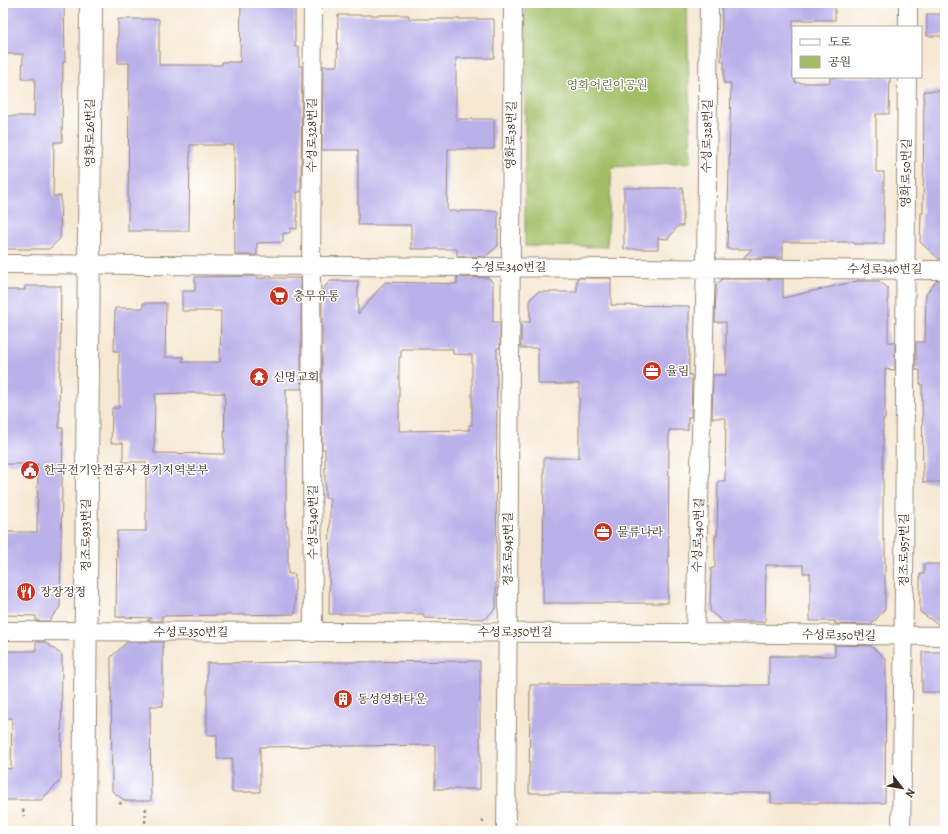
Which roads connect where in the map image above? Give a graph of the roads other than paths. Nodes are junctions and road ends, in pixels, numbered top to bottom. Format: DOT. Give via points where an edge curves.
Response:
graph roads {
  1 [pos="91,3"];
  2 [pos="313,3"];
  3 [pos="513,3"];
  4 [pos="709,3"];
  5 [pos="908,3"];
  6 [pos="908,26"];
  7 [pos="907,78"];
  8 [pos="3,264"];
  9 [pos="89,264"];
  10 [pos="311,266"];
  11 [pos="510,267"];
  12 [pos="706,268"];
  13 [pos="904,269"];
  14 [pos="945,270"];
  15 [pos="3,631"];
  16 [pos="86,632"];
  17 [pos="507,632"];
  18 [pos="313,633"];
  19 [pos="695,633"];
  20 [pos="904,636"];
  21 [pos="945,636"];
  22 [pos="84,831"];
  23 [pos="506,831"];
  24 [pos="901,831"];
  1 -- 9 [label="street, 영화로26번길"];
  2 -- 10 [label="street, 수성로328번길"];
  3 -- 11 [label="street, 영화로38번길"];
  4 -- 12 [label="street, 수성로328번길"];
  5 -- 6 [label="street"];
  7 -- 13 [label="street, 영화로50번길"];
  8 -- 9 [label="street, 수성로340번길"];
  9 -- 10 [label="street, 수성로340번길"];
  9 -- 16 [label="street, 정조로933번길"];
  10 -- 11 [label="street, 수성로340번길"];
  10 -- 18 [label="street, 수성로340번길"];
  11 -- 12 [label="street, 수성로340번길"];
  11 -- 17 [label="street, 정조로945번길"];
  12 -- 13 [label="street, 수성로340번길"];
  12 -- 19 [label="street, 수성로340번길"];
  13 -- 14 [label="street, 수성로340번길"];
  13 -- 20 [label="street, 정조로957번길"];
  15 -- 16 [label="street, 수성로350번길"];
  16 -- 18 [label="street, 수성로350번길"];
  16 -- 22 [label="street, 정조로933번길"];
  17 -- 18 [label="street, 수성로350번길"];
  17 -- 19 [label="street, 수성로350번길"];
  17 -- 23 [label="street, 정조로945번길"];
  19 -- 20 [label="street, 수성로350번길"];
  20 -- 21 [label="street, 수성로350번길"];
  20 -- 24 [label="street, 정조로957번길"];
}
